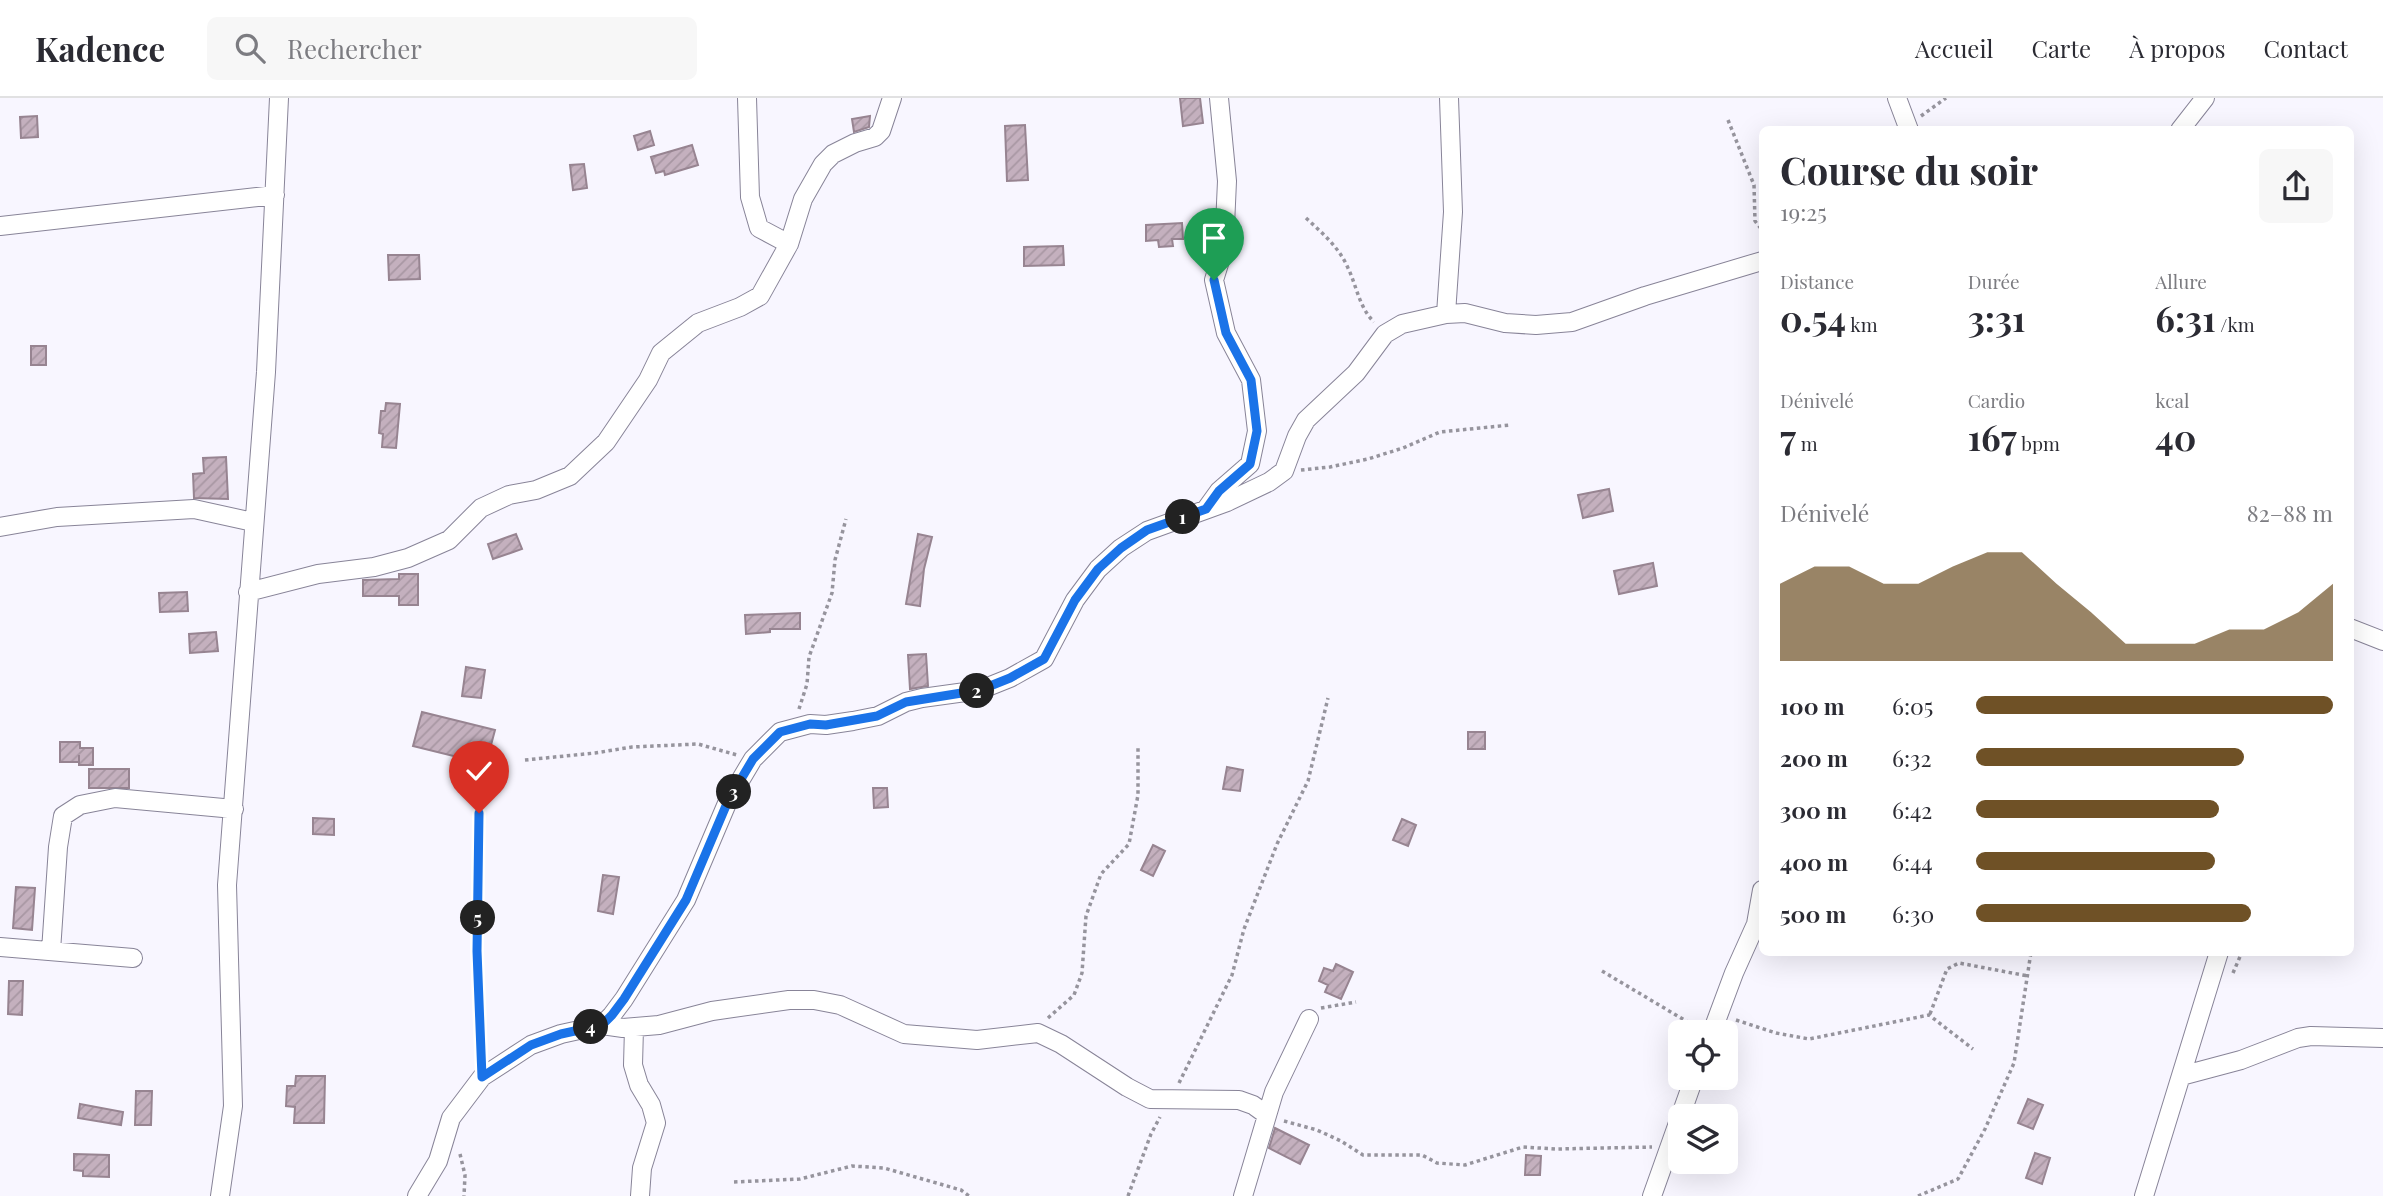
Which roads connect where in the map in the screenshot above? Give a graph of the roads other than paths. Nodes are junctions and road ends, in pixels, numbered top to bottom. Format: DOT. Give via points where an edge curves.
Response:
graph roads {
  1 [pos="279,98"];
  2 [pos="747,98"];
  3 [pos="892,98"];
  4 [pos="1219,98"];
  5 [pos="1449,98"];
  6 [pos="1897,98"];
  7 [pos="2205,98"];
  8 [pos="1908,126"];
  9 [pos="2183,126"];
  10 [pos="275,195"];
  11 [pos="0,226"];
  12 [pos="789,244"];
  13 [pos="1759,262"];
  14 [pos="1446,314"];
  15 [pos="1206,509"];
  16 [pos="253,522"];
  17 [pos="0,527"];
  18 [pos="248,593"];
  19 [pos="2354,630"];
  20 [pos="2383,641"];
  21 [pos="234,809"];
  22 [pos="1759,907"];
  23 [pos="0,947"];
  24 [pos="51,951"];
  25 [pos="2218,956"];
  26 [pos="133,958"];
  27 [pos="1309,1019"];
  28 [pos="1718,1020"];
  29 [pos="602,1025"];
  30 [pos="634,1028"];
  31 [pos="2383,1038"];
  32 [pos="2181,1076"];
  33 [pos="1689,1090"];
  34 [pos="1267,1115"];
  35 [pos="220,1196"];
  36 [pos="417,1196"];
  37 [pos="640,1196"];
  38 [pos="1243,1196"];
  39 [pos="1652,1196"];
  40 [pos="2144,1196"];
  1 -- 10 [label="street"];
  2 -- 12 [label="street" via="750,197 759,228"];
  3 -- 12 [label="street" via="875,138 855,143 823,164 803,200"];
  4 -- 15 [label="street" via="1227,181 1224,248 1214,280 1226,333 1251,380 1257,431 1250,464"];
  5 -- 14 [label="street" via="1453,212"];
  6 -- 8 [label="street"];
  7 -- 9 [label="street"];
  10 -- 11 [label="street"];
  10 -- 16 [label="street"];
  12 -- 18 [label="street" via="760,296 698,323 661,353 606,442 570,476 481,509 449,540 408,558 318,574"];
  13 -- 14 [label="street" via="1572,322 1535,325"];
  14 -- 15 [label="street" via="1402,324 1385,334 1356,373 1306,421 1284,471"];
  15 -- 29 [label="street" via="1147,530 1121,548 1085,584 1044,659 1010,678 980,690 906,702 877,716 780,732 753,759 728,801 686,900 624,999"];
  16 -- 17 [label="street" via="194,509 57,517"];
  16 -- 18 [label="street"];
  18 -- 21 [label="street"];
  19 -- 20 [label="street"];
  21 -- 24 [label="street" via="115,798 80,805 63,816"];
  21 -- 35 [label="street" via="228,885 233,1106"];
  22 -- 28 [label="street"];
  23 -- 24 [label="street"];
  24 -- 26 [label="street"];
  25 -- 32 [label="street"];
  27 -- 34 [label="street"];
  29 -- 30 [label="street"];
  29 -- 36 [label="street" via="531,1045 482,1077 451,1118 438,1161"];
  30 -- 34 [label="street" via="712,1011 814,1000 840,1005 904,1034 976,1040 1038,1033 1150,1099 1239,1100"];
  30 -- 37 [label="street" via="633,1065 656,1123 642,1168"];
  31 -- 32 [label="street" via="2298,1038"];
  32 -- 40 [label="street"];
  33 -- 39 [label="street"];
  34 -- 38 [label="street"];
}
